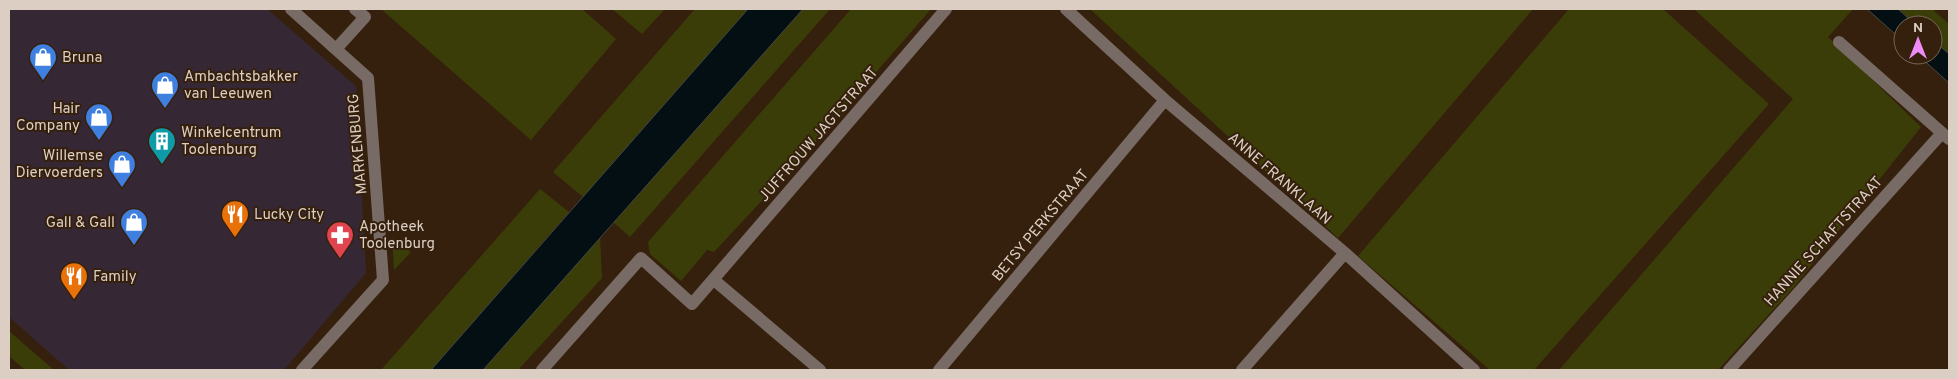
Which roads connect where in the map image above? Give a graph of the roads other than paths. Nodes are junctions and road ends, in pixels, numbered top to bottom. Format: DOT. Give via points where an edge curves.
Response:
graph roads {
  1 [pos="291,9"];
  2 [pos="356,9"];
  3 [pos="946,9"];
  4 [pos="1066,9"];
  5 [pos="1839,42"];
  6 [pos="336,49"];
  7 [pos="1165,100"];
  8 [pos="1946,136"];
  9 [pos="1344,253"];
  10 [pos="714,280"];
  11 [pos="302,370"];
  12 [pos="542,370"];
  13 [pos="820,370"];
  14 [pos="939,370"];
  15 [pos="1242,370"];
  16 [pos="1474,370"];
  17 [pos="1729,370"];
  1 -- 6 [label="street, MARKENBURG"];
  2 -- 6 [label="street" via="365,17"];
  3 -- 10 [label="street, JUFFROUW JAGTSTRAAT"];
  4 -- 7 [label="street, ANNE FRANKLAAN"];
  5 -- 8 [label="street, HANNIE SCHAFTSTRAAT"];
  6 -- 11 [label="street, MARKENBURG" via="368,78 383,280"];
  7 -- 9 [label="street, ANNE FRANKLAAN"];
  7 -- 14 [label="street, BETSY PERKSTRAAT"];
  8 -- 17 [label="street, HANNIE SCHAFTSTRAAT"];
  9 -- 15 [label="street"];
  9 -- 16 [label="street, ANNE FRANKLAAN"];
  10 -- 12 [label="street, JUFFROUW JAGTSTRAAT" via="692,304 641,258"];
  10 -- 13 [label="street"];
}
